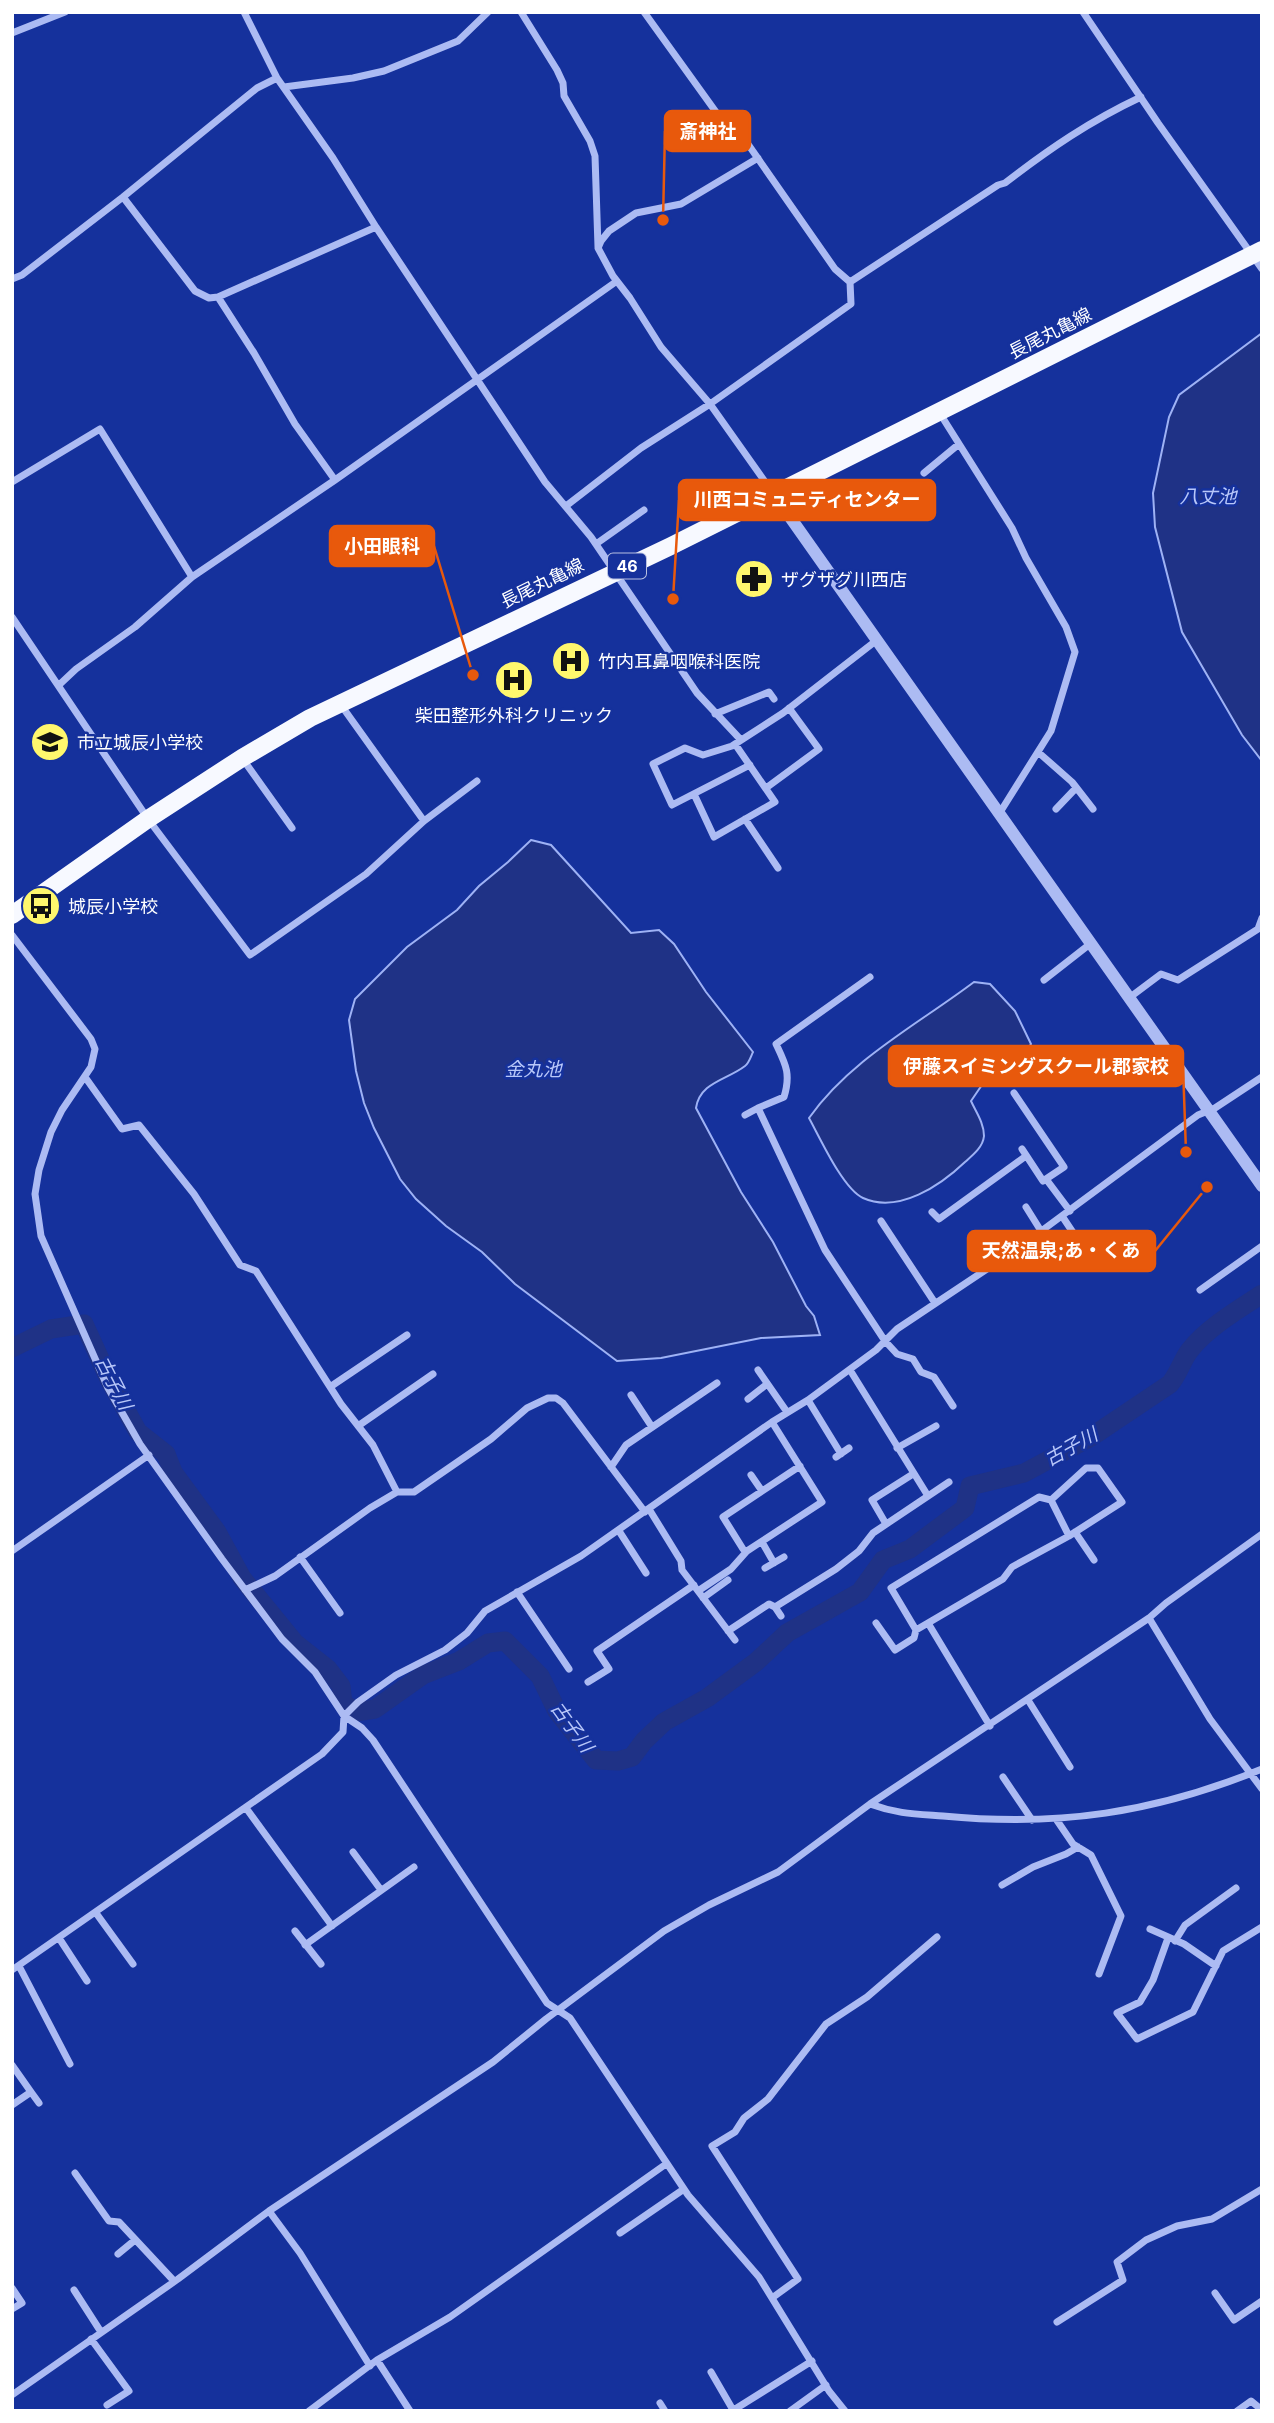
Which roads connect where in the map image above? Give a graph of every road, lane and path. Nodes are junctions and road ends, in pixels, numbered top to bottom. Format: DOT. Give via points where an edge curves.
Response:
graph roads {
  1 [pos="65,12"];
  2 [pos="244,12"];
  3 [pos="488,12"];
  4 [pos="521,12"];
  5 [pos="644,12"];
  6 [pos="1083,12"];
  7 [pos="12,33"];
  8 [pos="278,78"];
  9 [pos="284,87"];
  10 [pos="1141,97"];
  11 [pos="758,158"];
  12 [pos="123,198"];
  13 [pos="376,227"];
  14 [pos="598,248"];
  15 [pos="1258,258"];
  16 [pos="12,279"];
  17 [pos="617,281"];
  18 [pos="850,282"];
  19 [pos="218,297"];
  20 [pos="477,379"];
  21 [pos="710,404"];
  22 [pos="938,411"];
  23 [pos="959,444"];
  24 [pos="924,473"];
  25 [pos="335,480"];
  26 [pos="12,482"];
  27 [pos="773,493"];
  28 [pos="566,506"];
  29 [pos="643,510"];
  30 [pos="596,544"];
  31 [pos="615,572"];
  32 [pos="192,577"];
  33 [pos="12,617"];
  34 [pos="877,639"];
  35 [pos="59,685"];
  36 [pos="774,699"];
  37 [pos="340,704"];
  38 [pos="789,708"];
  39 [pos="715,714"];
  40 [pos="738,742"];
  41 [pos="1038,752"];
  42 [pos="242,758"];
  43 [pos="750,765"];
  44 [pos="477,781"];
  45 [pos="766,788"];
  46 [pos="1076,788"];
  47 [pos="694,794"];
  48 [pos="1056,809"];
  49 [pos="1093,809"];
  50 [pos="998,814"];
  51 [pos="148,819"];
  52 [pos="745,819"];
  53 [pos="424,821"];
  54 [pos="292,828"];
  55 [pos="778,867"];
  56 [pos="12,915"];
  57 [pos="1262,918"];
  58 [pos="12,935"];
  59 [pos="1090,944"];
  60 [pos="870,977"];
  61 [pos="1044,980"];
  62 [pos="1128,998"];
  63 [pos="85,1077"];
  64 [pos="1262,1077"];
  65 [pos="1014,1093"];
  66 [pos="758,1108"];
  67 [pos="1208,1111"];
  68 [pos="745,1115"];
  69 [pos="1046,1179"];
  70 [pos="1262,1186"];
  71 [pos="1026,1207"];
  72 [pos="1070,1211"];
  73 [pos="932,1212"];
  74 [pos="1062,1216"];
  75 [pos="881,1221"];
  76 [pos="1041,1231"];
  77 [pos="978,1240"];
  78 [pos="1262,1246"];
  79 [pos="1084,1249"];
  80 [pos="993,1265"];
  81 [pos="1200,1290"];
  82 [pos="935,1303"];
  83 [pos="407,1335"];
  84 [pos="885,1341"];
  85 [pos="758,1370"];
  86 [pos="850,1370"];
  87 [pos="433,1374"];
  88 [pos="717,1383"];
  89 [pos="767,1384"];
  90 [pos="330,1387"];
  91 [pos="631,1395"];
  92 [pos="748,1399"];
  93 [pos="808,1400"];
  94 [pos="953,1406"];
  95 [pos="788,1412"];
  96 [pos="772,1422"];
  97 [pos="358,1426"];
  98 [pos="936,1426"];
  99 [pos="652,1427"];
  100 [pos="849,1448"];
  101 [pos="897,1448"];
  102 [pos="149,1455"];
  103 [pos="800,1466"];
  104 [pos="611,1467"];
  105 [pos="913,1474"];
  106 [pos="751,1475"];
  107 [pos="949,1482"];
  108 [pos="762,1491"];
  109 [pos="397,1492"];
  110 [pos="928,1496"];
  111 [pos="1051,1500"];
  112 [pos="647,1511"];
  113 [pos="886,1524"];
  114 [pos="619,1531"];
  115 [pos="1072,1534"];
  116 [pos="1262,1534"];
  117 [pos="762,1542"];
  118 [pos="12,1551"];
  119 [pos="747,1551"];
  120 [pos="300,1557"];
  121 [pos="784,1557"];
  122 [pos="1094,1560"];
  123 [pos="774,1563"];
  124 [pos="765,1568"];
  125 [pos="646,1573"];
  126 [pos="727,1580"];
  127 [pos="246,1590"];
  128 [pos="517,1592"];
  129 [pos="698,1592"];
  130 [pos="775,1607"];
  131 [pos="340,1613"];
  132 [pos="781,1616"];
  133 [pos="1149,1618"];
  134 [pos="876,1623"];
  135 [pos="928,1623"];
  136 [pos="916,1630"];
  137 [pos="728,1631"];
  138 [pos="735,1640"];
  139 [pos="569,1669"];
  140 [pos="588,1682"];
  141 [pos="1028,1700"];
  142 [pos="345,1714"];
  143 [pos="990,1726"];
  144 [pos="1070,1767"];
  145 [pos="1262,1769"];
  146 [pos="1251,1773"];
  147 [pos="1003,1777"];
  148 [pos="1262,1789"];
  149 [pos="870,1804"];
  150 [pos="246,1808"];
  151 [pos="1056,1819"];
  152 [pos="1032,1820"];
  153 [pos="1078,1847"];
  154 [pos="353,1852"];
  155 [pos="414,1867"];
  156 [pos="1002,1885"];
  157 [pos="1236,1888"];
  158 [pos="381,1890"];
  159 [pos="96,1913"];
  160 [pos="332,1926"];
  161 [pos="1262,1927"];
  162 [pos="1150,1929"];
  163 [pos="295,1931"];
  164 [pos="937,1937"];
  165 [pos="59,1938"];
  166 [pos="1172,1940"];
  167 [pos="306,1945"];
  168 [pos="133,1964"];
  169 [pos="321,1964"];
  170 [pos="1216,1966"];
  171 [pos="16,1968"];
  172 [pos="1099,1973"];
  173 [pos="87,1981"];
  174 [pos="558,2010"];
  175 [pos="70,2064"];
  176 [pos="12,2065"];
  177 [pos="31,2092"];
  178 [pos="39,2103"];
  179 [pos="12,2105"];
  180 [pos="666,2164"];
  181 [pos="75,2173"];
  182 [pos="684,2189"];
  183 [pos="1262,2189"];
  184 [pos="270,2211"];
  185 [pos="620,2233"];
  186 [pos="135,2240"];
  187 [pos="118,2254"];
  188 [pos="174,2281"];
  189 [pos="12,2288"];
  190 [pos="74,2290"];
  191 [pos="1215,2293"];
  192 [pos="772,2298"];
  193 [pos="1262,2301"];
  194 [pos="12,2309"];
  195 [pos="1057,2322"];
  196 [pos="101,2332"];
  197 [pos="91,2339"];
  198 [pos="812,2361"];
  199 [pos="374,2363"];
  200 [pos="711,2372"];
  201 [pos="826,2385"];
  202 [pos="12,2395"];
  203 [pos="745,2403"];
  204 [pos="107,2405"];
  205 [pos="1262,2410"];
  206 [pos="310,2411"];
  207 [pos="410,2411"];
  208 [pos="733,2411"];
  209 [pos="751,2411"];
  210 [pos="790,2411"];
  211 [pos="845,2411"];
  212 [pos="1237,2411"];
  1 -- 7 [label="street"];
  2 -- 8 [label="street"];
  3 -- 9 [label="street" via="458,41 384,71"];
  4 -- 14 [label="street" via="564,83 564,96 595,156"];
  5 -- 11 [label="street" via="721,119 736,127"];
  6 -- 10 [label="street"];
  8 -- 9 [label="street"];
  8 -- 12 [label="street" via="257,88"];
  9 -- 13 [label="street"];
  10 -- 15 [label="street"];
  10 -- 18 [label="street" via="1052,147"];
  11 -- 14 [label="street" via="681,204 626,218 609,231"];
  11 -- 18 [label="street" via="835,269"];
  12 -- 16 [label="street"];
  12 -- 19 [label="street" via="195,291"];
  13 -- 19 [label="street"];
  13 -- 20 [label="street"];
  14 -- 17 [label="street"];
  15 -- 22 [label="main road, 長尾丸亀線 / 46"];
  17 -- 20 [label="street"];
  17 -- 21 [label="street" via="661,347"];
  18 -- 21 [label="street" via="851,304"];
  19 -- 25 [label="street" via="295,424"];
  20 -- 25 [label="street"];
  20 -- 28 [label="street"];
  21 -- 27 [label="street"];
  21 -- 28 [label="street" via="641,448"];
  22 -- 23 [label="street"];
  22 -- 27 [label="main road, 長尾丸亀線 / 46"];
  23 -- 24 [label="street"];
  23 -- 41 [label="street" via="1012,528 1073,642 1075,652 1051,731"];
  25 -- 32 [label="street"];
  26 -- 32 [label="street" via="100,429"];
  27 -- 31 [label="main road, 長尾丸亀線 / 46"];
  27 -- 34 [label="street"];
  28 -- 30 [label="street"];
  29 -- 30 [label="street"];
  30 -- 31 [label="street"];
  31 -- 37 [label="main road, 長尾丸亀線 / 46"];
  31 -- 39 [label="street"];
  32 -- 35 [label="street"];
  33 -- 35 [label="street"];
  34 -- 38 [label="street"];
  34 -- 50 [label="street"];
  35 -- 51 [label="street"];
  36 -- 39 [label="street" via="769,692"];
  37 -- 42 [label="main road, 長尾丸亀線 / 46"];
  37 -- 53 [label="street"];
  38 -- 40 [label="street"];
  38 -- 45 [label="street" via="819,749"];
  39 -- 40 [label="street"];
  40 -- 43 [label="street"];
  40 -- 47 [label="street" via="702,755 685,748 653,764 672,805"];
  41 -- 46 [label="street"];
  41 -- 50 [label="street"];
  42 -- 51 [label="main road, 長尾丸亀線 / 46"];
  42 -- 54 [label="street"];
  43 -- 45 [label="street"];
  43 -- 47 [label="street"];
  44 -- 53 [label="street"];
  45 -- 52 [label="street" via="775,802"];
  46 -- 48 [label="street"];
  46 -- 49 [label="street"];
  47 -- 52 [label="street" via="714,838"];
  50 -- 59 [label="street"];
  51 -- 53 [label="street" via="250,956 366,874"];
  51 -- 56 [label="main road, 長尾丸亀線 / 46"];
  52 -- 55 [label="street"];
  57 -- 62 [label="street" via="1258,929 1178,979 1161,974"];
  58 -- 63 [label="street" via="91,1039 95,1056"];
  59 -- 61 [label="street"];
  59 -- 62 [label="street"];
  60 -- 66 [label="street" via="776,1044 789,1081 784,1097"];
  62 -- 67 [label="street"];
  63 -- 90 [label="street" via="122,1129 139,1125 194,1194 240,1265 256,1271"];
  63 -- 102 [label="street" via="51,1132 38,1171 37,1215 41,1236 108,1388"];
  64 -- 67 [label="street"];
  65 -- 69 [label="street" via="1064,1167"];
  66 -- 68 [label="street"];
  66 -- 84 [label="street" via="825,1250"];
  67 -- 70 [label="street"];
  67 -- 72 [label="street"];
  69 -- 72 [label="street"];
  69 -- 73 [label="street" via="1043,1181 1024,1153 939,1219"];
  71 -- 76 [label="street"];
  72 -- 74 [label="street"];
  74 -- 76 [label="street"];
  74 -- 79 [label="street"];
  75 -- 82 [label="street"];
  76 -- 80 [label="street"];
  77 -- 80 [label="street"];
  78 -- 81 [label="street"];
  80 -- 82 [label="street"];
  82 -- 84 [label="street"];
  83 -- 90 [label="street"];
  84 -- 86 [label="street"];
  84 -- 94 [label="street" via="897,1354 914,1359 921,1372 934,1377"];
  85 -- 89 [label="street"];
  86 -- 93 [label="street"];
  86 -- 101 [label="street"];
  87 -- 97 [label="street"];
  88 -- 99 [label="street"];
  89 -- 92 [label="street"];
  89 -- 95 [label="street"];
  90 -- 97 [label="street"];
  91 -- 99 [label="street"];
  93 -- 95 [label="street"];
  93 -- 100 [label="street" via="839,1456"];
  95 -- 96 [label="street"];
  96 -- 103 [label="street"];
  96 -- 112 [label="street"];
  97 -- 109 [label="street"];
  98 -- 101 [label="street"];
  99 -- 104 [label="street" via="626,1445"];
  101 -- 105 [label="street"];
  102 -- 118 [label="street"];
  102 -- 127 [label="street"];
  103 -- 108 [label="street"];
  103 -- 117 [label="street" via="822,1502"];
  104 -- 109 [label="street" via="563,1403 548,1398 527,1408 414,1492"];
  104 -- 112 [label="street"];
  105 -- 110 [label="street"];
  105 -- 113 [label="street" via="872,1500"];
  106 -- 108 [label="street"];
  107 -- 110 [label="street"];
  108 -- 119 [label="street" via="723,1517"];
  109 -- 120 [label="street"];
  110 -- 113 [label="street"];
  111 -- 115 [label="street"];
  111 -- 115 [label="street" via="1086,1468 1098,1468 1122,1502"];
  111 -- 136 [label="street" via="1040,1497 891,1588"];
  112 -- 114 [label="street"];
  112 -- 129 [label="street"];
  113 -- 130 [label="street" via="836,1569"];
  114 -- 125 [label="street"];
  114 -- 128 [label="street"];
  115 -- 122 [label="street"];
  115 -- 135 [label="street"];
  116 -- 133 [label="street"];
  117 -- 119 [label="street"];
  117 -- 123 [label="street"];
  119 -- 129 [label="street" via="731,1569"];
  120 -- 127 [label="street"];
  120 -- 131 [label="street"];
  121 -- 123 [label="street"];
  123 -- 124 [label="street"];
  126 -- 129 [label="street"];
  127 -- 142 [label="street"];
  128 -- 139 [label="street"];
  128 -- 142 [label="street" via="485,1611 445,1650 396,1675"];
  129 -- 137 [label="street"];
  129 -- 140 [label="street" via="597,1651 609,1669"];
  130 -- 132 [label="street"];
  130 -- 137 [label="street" via="769,1604"];
  133 -- 141 [label="street"];
  133 -- 146 [label="street" via="1210,1719"];
  134 -- 136 [label="street" via="895,1650 914,1638"];
  135 -- 136 [label="street"];
  135 -- 143 [label="street"];
  137 -- 138 [label="street"];
  141 -- 143 [label="street"];
  141 -- 144 [label="street"];
  142 -- 150 [label="street" via="343,1732 322,1754"];
  142 -- 174 [label="street" via="373,1740 547,2003"];
  143 -- 149 [label="street"];
  145 -- 146 [label="street"];
  146 -- 148 [label="street"];
  146 -- 151 [label="street" via="1152,1804"];
  147 -- 152 [label="street"];
  149 -- 152 [label="street" via="894,1813"];
  149 -- 174 [label="street" via="778,1872 664,1931"];
  150 -- 159 [label="street"];
  150 -- 160 [label="street"];
  151 -- 152 [label="street"];
  151 -- 153 [label="street"];
  153 -- 156 [label="street"];
  153 -- 172 [label="street" via="1091,1855 1121,1916"];
  154 -- 158 [label="street"];
  155 -- 158 [label="street"];
  157 -- 166 [label="street"];
  158 -- 160 [label="street"];
  159 -- 165 [label="street"];
  159 -- 168 [label="street"];
  160 -- 167 [label="street"];
  161 -- 170 [label="street" via="1223,1951"];
  162 -- 166 [label="street"];
  163 -- 167 [label="street"];
  164 -- 192 [label="street" via="867,1997 826,2024 768,2099 744,2118 735,2132 712,2146 799,2279"];
  165 -- 171 [label="street"];
  165 -- 173 [label="street"];
  166 -- 170 [label="street"];
  166 -- 170 [label="street" via="1140,2002 1117,2013 1137,2039 1193,2012"];
  167 -- 169 [label="street"];
  171 -- 175 [label="street"];
  174 -- 180 [label="street" via="584,2038"];
  174 -- 184 [label="street" via="493,2062"];
  176 -- 177 [label="street"];
  177 -- 178 [label="street"];
  177 -- 179 [label="street"];
  180 -- 182 [label="street"];
  180 -- 199 [label="street" via="450,2317"];
  181 -- 186 [label="street" via="109,2221 119,2222"];
  182 -- 185 [label="street"];
  182 -- 192 [label="street"];
  183 -- 195 [label="street" via="1219,2216 1177,2226 1146,2241 1117,2262 1124,2280"];
  184 -- 188 [label="street"];
  184 -- 199 [label="street"];
  186 -- 187 [label="street"];
  186 -- 188 [label="street"];
  188 -- 196 [label="street"];
  189 -- 194 [label="street" via="22,2303"];
  190 -- 196 [label="street"];
  191 -- 193 [label="street" via="1234,2320"];
  192 -- 198 [label="street"];
  196 -- 197 [label="street"];
  197 -- 202 [label="street"];
  197 -- 204 [label="street" via="129,2391"];
  198 -- 201 [label="street"];
  198 -- 203 [label="street"];
  199 -- 206 [label="street"];
  199 -- 207 [label="street"];
  200 -- 208 [label="street"];
  201 -- 210 [label="street"];
  201 -- 211 [label="street"];
  203 -- 208 [label="street"];
  203 -- 209 [label="street"];
  205 -- 212 [label="street" via="1251,2401"];
}
